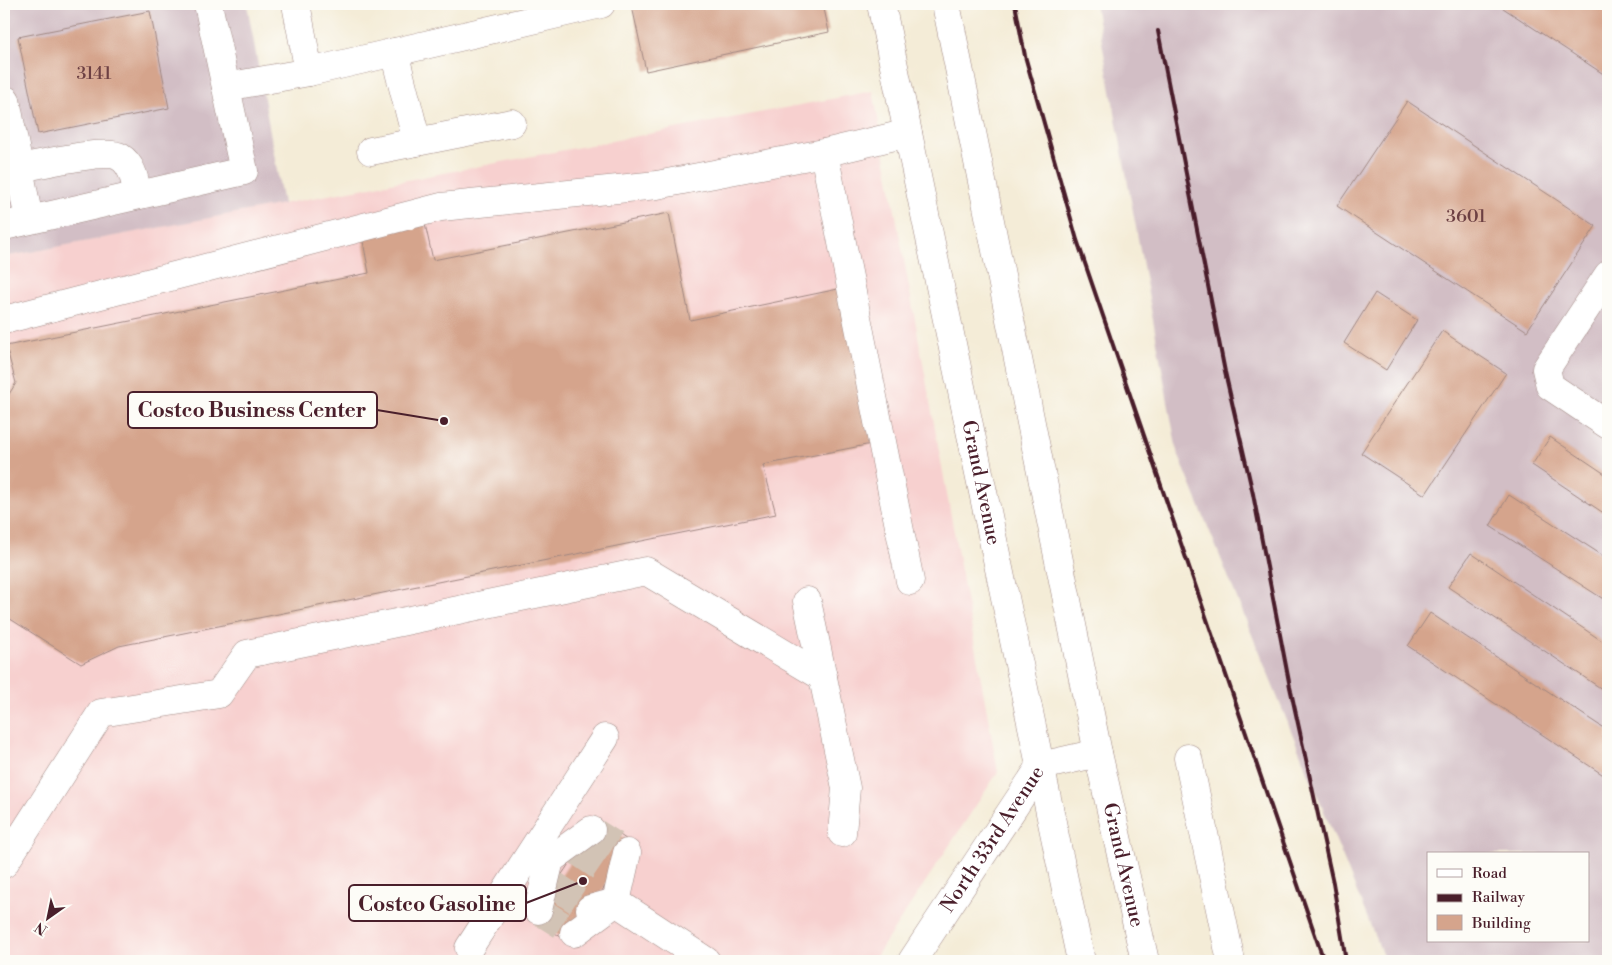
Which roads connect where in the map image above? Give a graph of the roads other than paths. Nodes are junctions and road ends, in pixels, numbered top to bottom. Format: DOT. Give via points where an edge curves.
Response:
graph roads {
  1 [pos="208,4"];
  2 [pos="296,4"];
  3 [pos="602,4"];
  4 [pos="881,4"];
  5 [pos="946,4"];
  6 [pos="394,52"];
  7 [pos="309,72"];
  8 [pos="226,88"];
  9 [pos="6,100"];
  10 [pos="512,123"];
  11 [pos="908,133"];
  12 [pos="417,142"];
  13 [pos="371,152"];
  14 [pos="824,153"];
  15 [pos="19,168"];
  16 [pos="138,195"];
  17 [pos="16,223"];
  18 [pos="1608,275"];
  19 [pos="4,320"];
  20 [pos="1608,425"];
  21 [pos="910,581"];
  22 [pos="806,601"];
  23 [pos="823,677"];
  24 [pos="605,738"];
  25 [pos="1098,753"];
  26 [pos="1188,758"];
  27 [pos="1041,766"];
  28 [pos="842,833"];
  29 [pos="584,840"];
  30 [pos="4,864"];
  31 [pos="546,864"];
  32 [pos="620,864"];
  33 [pos="616,902"];
  34 [pos="590,909"];
  35 [pos="538,910"];
  36 [pos="574,934"];
  37 [pos="469,948"];
  38 [pos="706,961"];
  39 [pos="912,961"];
  40 [pos="1081,961"];
  41 [pos="1145,961"];
  42 [pos="1231,961"];
  1 -- 8 [label="main road"];
  2 -- 7 [label="main road"];
  3 -- 6 [label="main road"];
  4 -- 11 [label="main road, Grand Avenue"];
  5 -- 25 [label="main road, Grand Avenue"];
  6 -- 7 [label="main road"];
  6 -- 12 [label="main road"];
  7 -- 8 [label="main road"];
  8 -- 16 [label="main road" via="244,170"];
  9 -- 15 [label="main road"];
  10 -- 12 [label="main road"];
  11 -- 14 [label="main road"];
  11 -- 27 [label="main road, Grand Avenue"];
  12 -- 13 [label="main road"];
  14 -- 19 [label="main road" via="656,185 442,207"];
  14 -- 21 [label="main road"];
  15 -- 16 [label="main road" via="104,153 120,157 131,169"];
  15 -- 17 [label="main road"];
  16 -- 17 [label="main road"];
  18 -- 20 [label="main road" via="1546,369 1550,386"];
  22 -- 23 [label="main road"];
  23 -- 28 [label="main road" via="846,788"];
  23 -- 30 [label="main road" via="646,571 247,654 219,694 101,713"];
  24 -- 31 [label="main road"];
  25 -- 27 [label="main road, North 33rd Avenue"];
  25 -- 41 [label="main road, Grand Avenue"];
  26 -- 42 [label="main road"];
  27 -- 39 [label="main road, North 33rd Avenue"];
  27 -- 40 [label="main road, Grand Avenue"];
  29 -- 31 [label="main road"];
  31 -- 35 [label="main road"];
  31 -- 37 [label="main road"];
  32 -- 33 [label="main road"];
  33 -- 34 [label="main road"];
  33 -- 36 [label="main road"];
  33 -- 38 [label="main road"];
}
